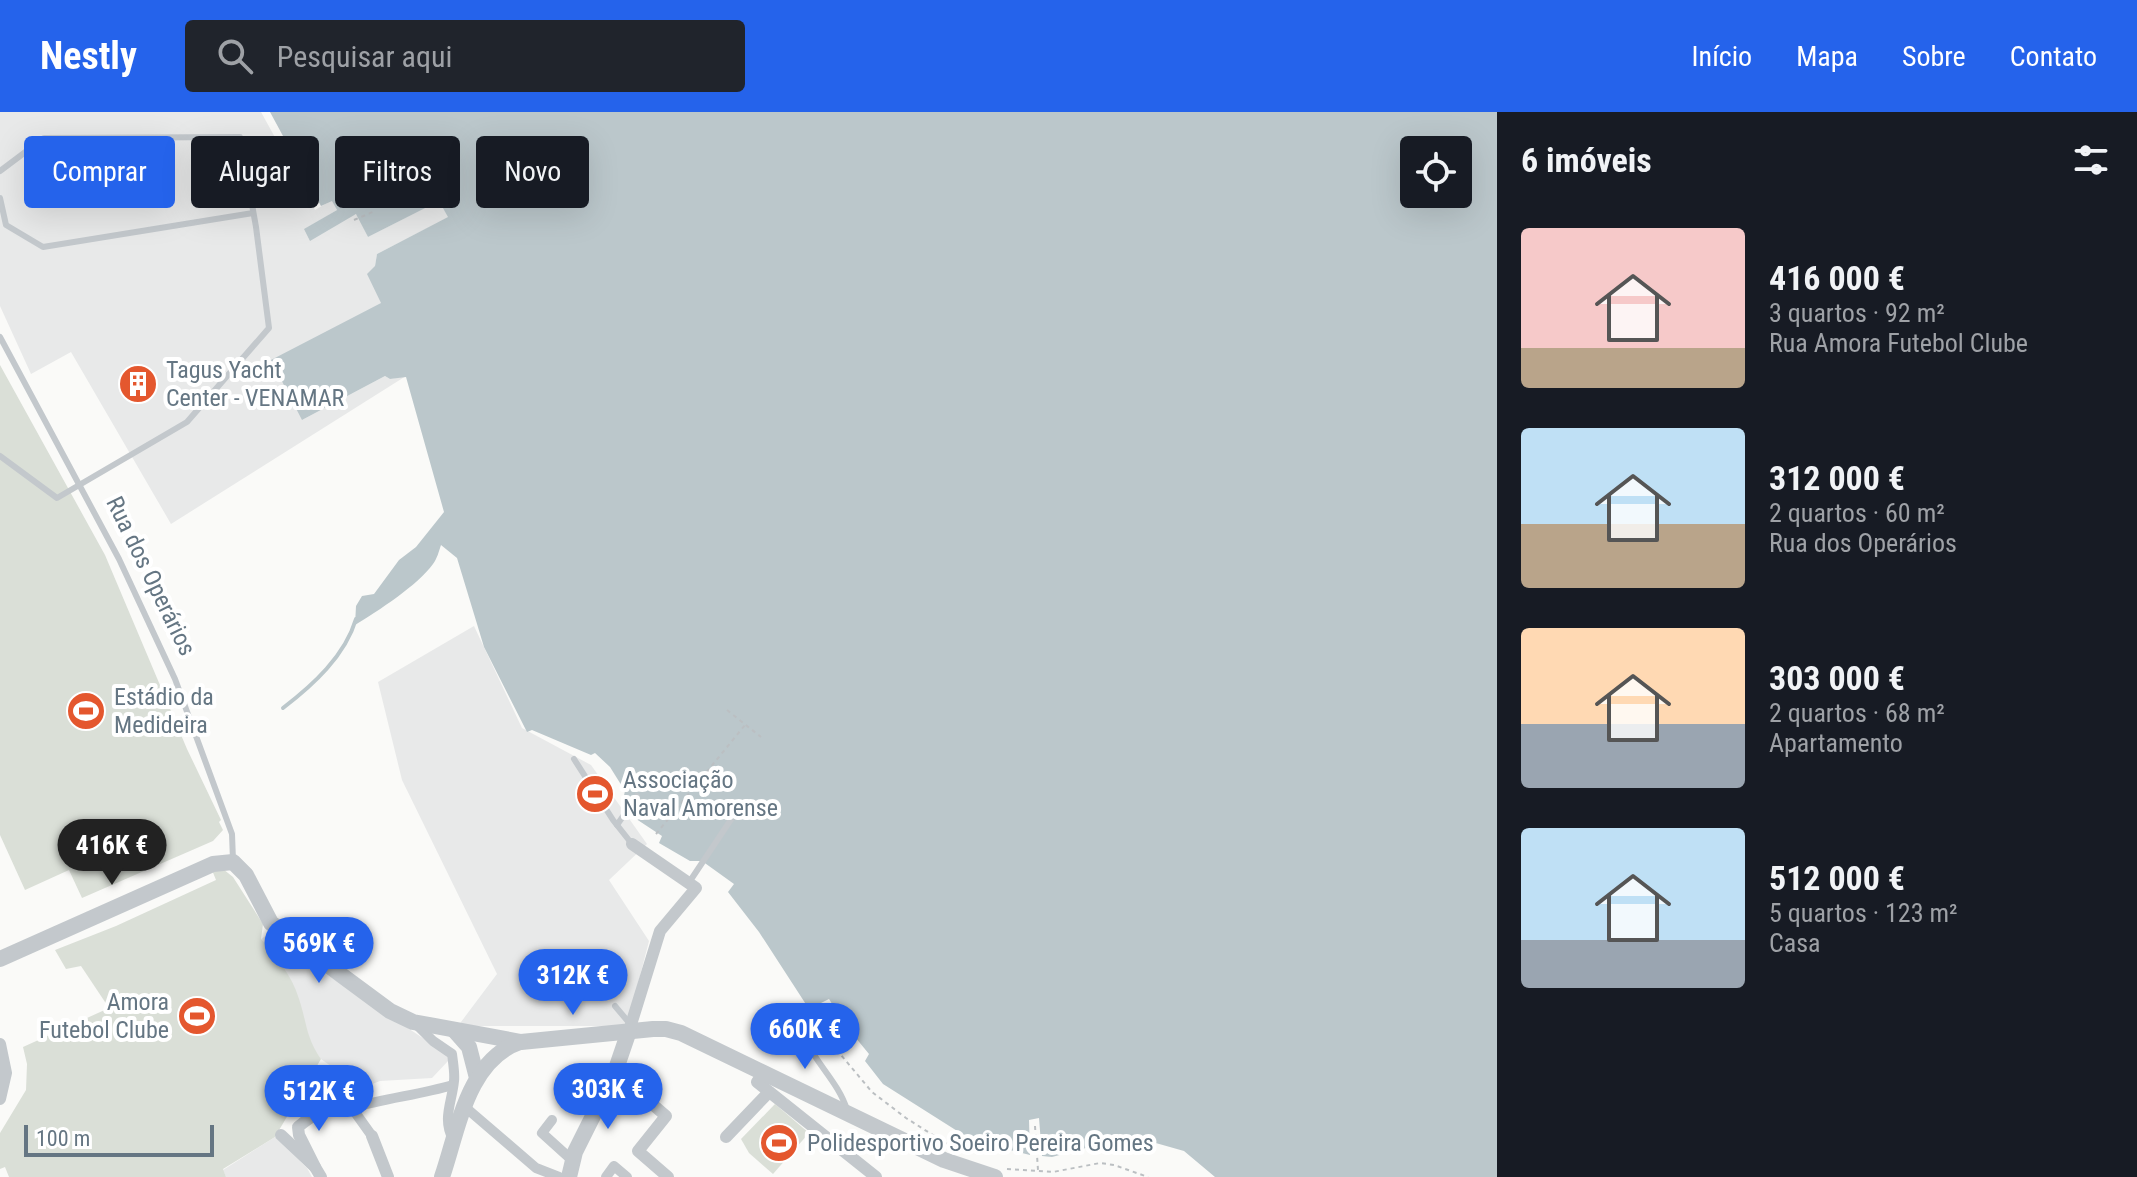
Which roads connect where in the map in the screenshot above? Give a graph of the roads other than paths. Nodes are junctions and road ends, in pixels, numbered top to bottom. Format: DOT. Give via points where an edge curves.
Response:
graph roads {
  1 [pos="0,171"];
  2 [pos="0,198"];
  3 [pos="253,213"];
  4 [pos="0,337"];
  5 [pos="0,456"];
  6 [pos="79,486"];
  7 [pos="574,759"];
  8 [pos="637,796"];
  9 [pos="742,803"];
  10 [pos="617,825"];
  11 [pos="632,844"];
  12 [pos="233,862"];
  13 [pos="690,881"];
  14 [pos="0,959"];
  15 [pos="615,1006"];
  16 [pos="413,1022"];
  17 [pos="630,1028"];
  18 [pos="454,1030"];
  19 [pos="521,1042"];
  20 [pos="0,1044"];
  21 [pos="808,1045"];
  22 [pos="615,1072"];
  23 [pos="764,1073"];
  24 [pos="477,1078"];
  25 [pos="453,1085"];
  26 [pos="769,1092"];
  27 [pos="0,1099"];
  28 [pos="465,1107"];
  29 [pos="352,1108"];
  30 [pos="849,1115"];
  31 [pos="552,1120"];
  32 [pos="281,1135"];
  33 [pos="372,1136"];
  34 [pos="726,1137"];
  35 [pos="454,1141"];
  36 [pos="571,1169"];
  37 [pos="318,1172"];
  38 [pos="997,1172"];
  39 [pos="970,1174"];
  40 [pos="388,1177"];
  41 [pos="442,1177"];
  42 [pos="559,1177"];
  43 [pos="606,1177"];
  44 [pos="627,1177"];
  45 [pos="668,1177"];
  46 [pos="876,1177"];
  1 -- 3 [label="lane" via="44,138 240,137"];
  2 -- 3 [label="lane" via="6,225 43,247"];
  3 -- 6 [label="lane" via="269,328 187,422"];
  4 -- 6 [label="lane, Rua dos Operários"];
  5 -- 6 [label="lane" via="57,498"];
  6 -- 12 [label="lane, Rua dos Operários" via="175,679 232,834"];
  7 -- 10 [label="lane"];
  8 -- 10 [label="lane"];
  9 -- 13 [label="lane"];
  10 -- 11 [label="lane"];
  11 -- 13 [label="street"];
  12 -- 14 [label="street" via="213,864"];
  12 -- 16 [label="street, Rua dos Operários" via="246,875 271,923 390,1011"];
  13 -- 17 [label="street" via="696,888 660,931"];
  15 -- 17 [label="lane"];
  16 -- 18 [label="street, Rua dos Operários"];
  16 -- 25 [label="street" via="452,1054"];
  17 -- 19 [label="street, Rua dos Operários"];
  17 -- 22 [label="street"];
  17 -- 23 [label="street, Rua dos Operários" via="681,1033"];
  18 -- 19 [label="street, Rua dos Operários"];
  18 -- 24 [label="street" via="469,1047"];
  19 -- 24 [label="street" via="498,1052"];
  20 -- 27 [label="street" via="6,1073"];
  21 -- 30 [label="lane" via="843,1096"];
  22 -- 36 [label="street"];
  22 -- 45 [label="street" via="666,1116 638,1151"];
  23 -- 26 [label="street" via="757,1082"];
  23 -- 30 [label="street, Rua dos Operários"];
  24 -- 28 [label="street"];
  25 -- 29 [label="street"];
  25 -- 35 [label="street" via="448,1130"];
  26 -- 34 [label="street"];
  26 -- 46 [label="street"];
  28 -- 35 [label="street"];
  28 -- 42 [label="street" via="536,1168"];
  29 -- 33 [label="street"];
  29 -- 37 [label="street" via="342,1105 298,1127"];
  30 -- 39 [label="street, Rua dos Operários"];
  31 -- 36 [label="street" via="542,1133"];
  32 -- 37 [label="street"];
  33 -- 40 [label="street"];
  35 -- 41 [label="street"];
  38 -- 39 [label="street, Rua dos Operários"];
  43 -- 44 [label="street" via="614,1166"];
}
